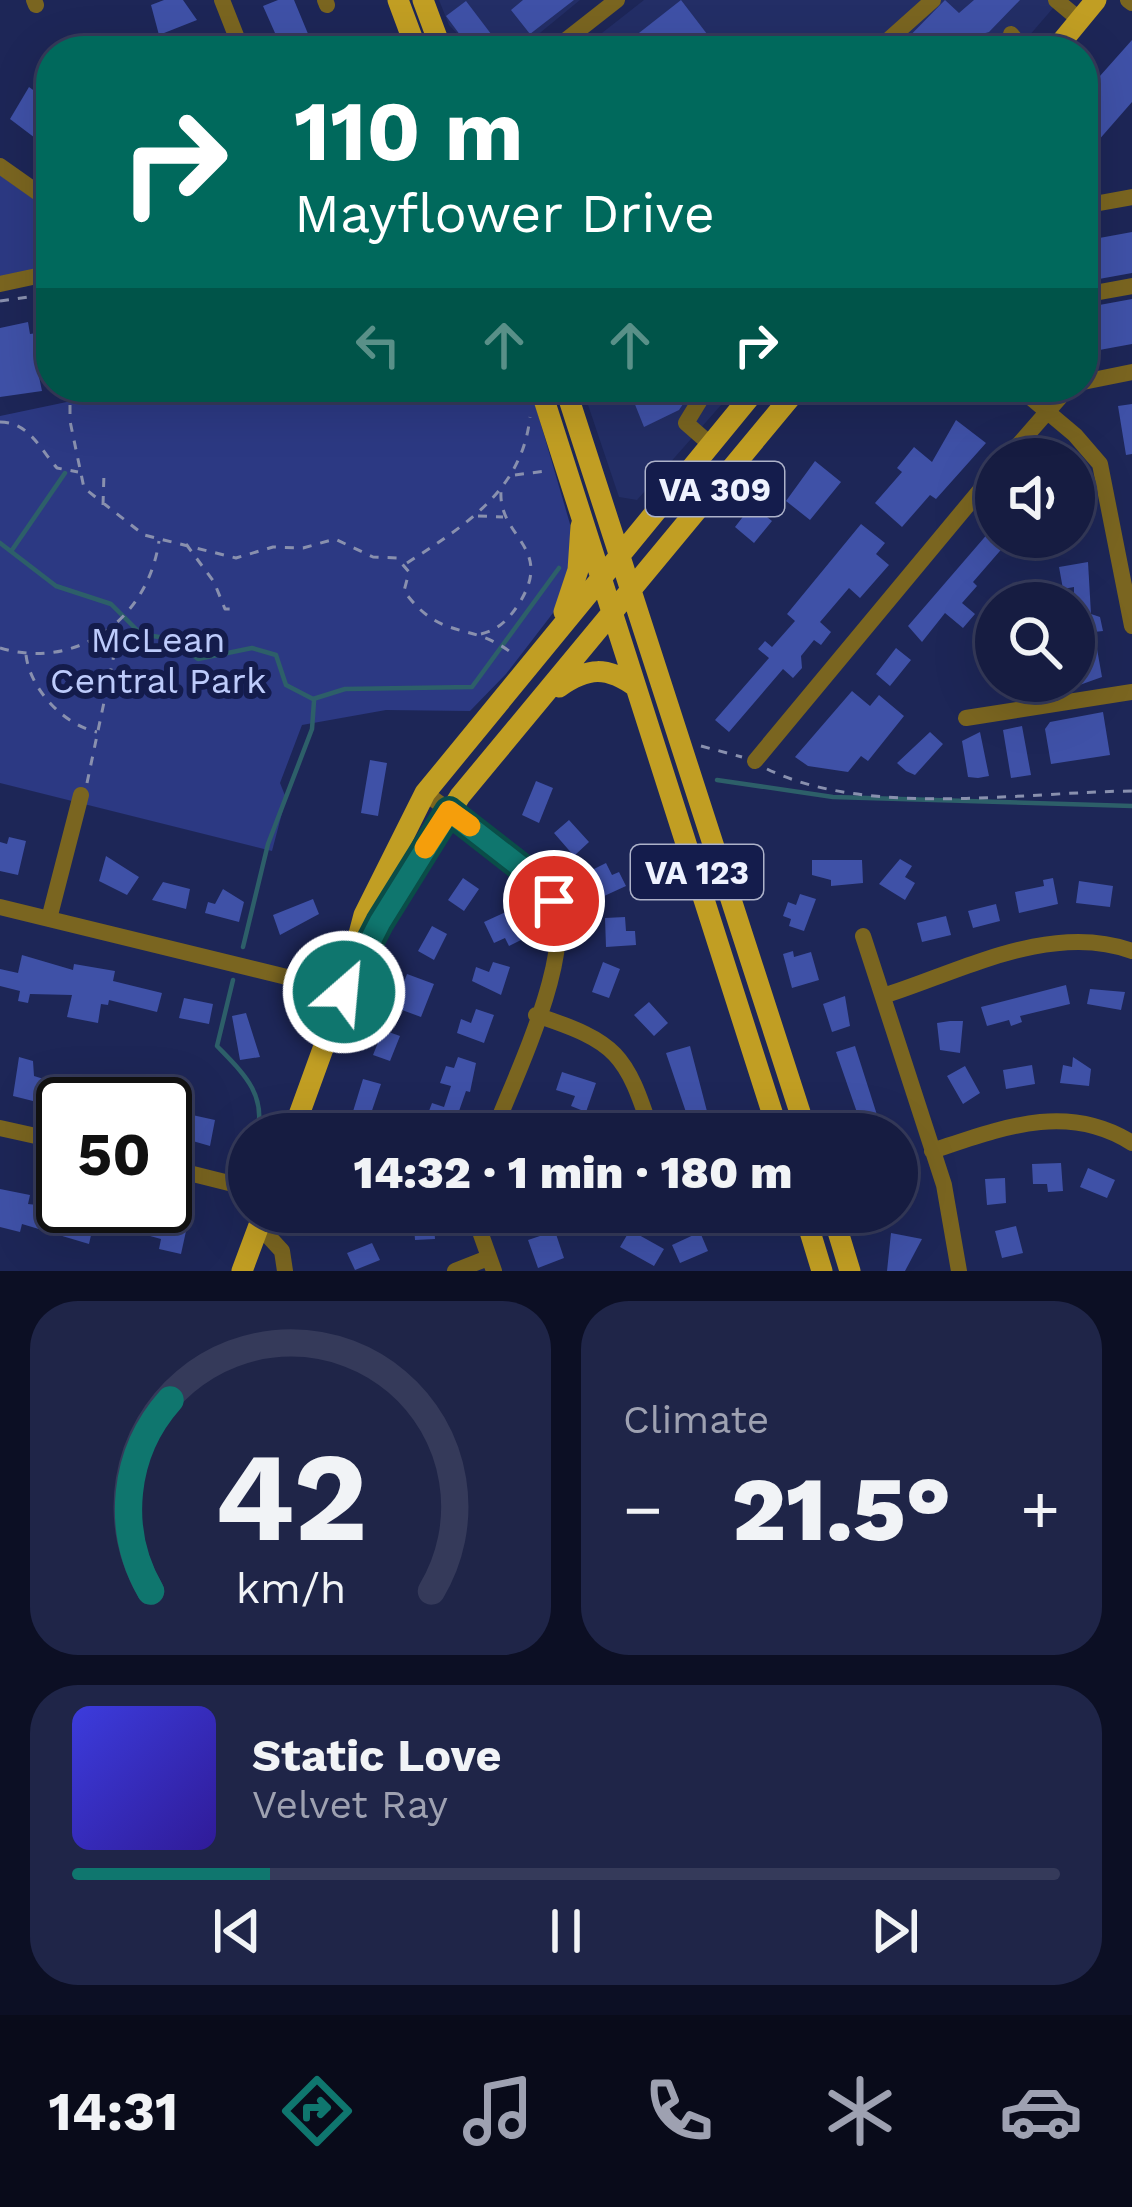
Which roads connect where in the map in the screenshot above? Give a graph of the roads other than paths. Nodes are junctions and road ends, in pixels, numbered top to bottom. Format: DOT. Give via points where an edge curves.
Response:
graph roads {
  1 [pos="222,0"];
  2 [pos="398,0"];
  3 [pos="423,0"];
  4 [pos="933,0"];
  5 [pos="1056,0"];
  6 [pos="1096,0"];
  7 [pos="615,1"];
  8 [pos="1079,20"];
  9 [pos="236,36"];
  10 [pos="411,36"];
  11 [pos="436,36"];
  12 [pos="574,36"];
  13 [pos="893,36"];
  14 [pos="1066,36"];
  15 [pos="0,166"];
  16 [pos="36,191"];
  17 [pos="1132,197"];
  18 [pos="1098,203"];
  19 [pos="36,276"];
  20 [pos="0,284"];
  21 [pos="1132,286"];
  22 [pos="1098,292"];
  23 [pos="1132,372"];
  24 [pos="1098,379"];
  25 [pos="545,402"];
  26 [pos="570,402"];
  27 [pos="699,402"];
  28 [pos="745,402"];
  29 [pos="787,402"];
  30 [pos="1036,402"];
  31 [pos="1053,402"];
  32 [pos="1045,410"];
  33 [pos="1023,438"];
  34 [pos="710,444"];
  35 [pos="975,496"];
  36 [pos="601,498"];
  37 [pos="581,513"];
  38 [pos="651,516"];
  39 [pos="620,554"];
  40 [pos="602,575"];
  41 [pos="1127,575"];
  42 [pos="631,590"];
  43 [pos="613,611"];
  44 [pos="560,625"];
  45 [pos="1132,626"];
  46 [pos="636,687"];
  47 [pos="1132,692"];
  48 [pos="539,701"];
  49 [pos="966,718"];
  50 [pos="754,760"];
  51 [pos="425,793"];
  52 [pos="81,795"];
  53 [pos="449,811"];
  54 [pos="0,907"];
  55 [pos="49,919"];
  56 [pos="863,935"];
  57 [pos="1132,951"];
  58 [pos="344,992"];
  59 [pos="883,996"];
  60 [pos="536,1015"];
  61 [pos="300,1113"];
  62 [pos="501,1113"];
  63 [pos="645,1113"];
  64 [pos="772,1113"];
  65 [pos="800,1113"];
  66 [pos="0,1128"];
  67 [pos="36,1136"];
  68 [pos="1132,1143"];
  69 [pos="932,1151"];
  70 [pos="192,1173"];
  71 [pos="228,1182"];
  72 [pos="257,1233"];
  73 [pos="271,1233"];
  74 [pos="480,1233"];
  75 [pos="810,1233"];
  76 [pos="838,1233"];
  77 [pos="491,1265"];
  78 [pos="242,1271"];
  79 [pos="285,1271"];
  80 [pos="455,1271"];
  81 [pos="822,1271"];
  82 [pos="850,1271"];
  83 [pos="959,1271"];
  1 -- 9 [label="street"];
  2 -- 10 [label="main road"];
  3 -- 11 [label="main road"];
  4 -- 13 [label="street"];
  5 -- 8 [label="street"];
  6 -- 8 [label="main road"];
  7 -- 12 [label="street"];
  8 -- 14 [label="main road"];
  15 -- 16 [label="street"];
  17 -- 18 [label="street"];
  19 -- 20 [label="street"];
  21 -- 22 [label="street"];
  23 -- 24 [label="street"];
  25 -- 37 [label="main road, VA 123"];
  26 -- 36 [label="main road, VA 123"];
  27 -- 34 [label="street" via="686,423"];
  28 -- 34 [label="main road, VA 309"];
  29 -- 42 [label="main road, VA 309"];
  30 -- 32 [label="street"];
  31 -- 32 [label="street"];
  32 -- 33 [label="street"];
  32 -- 41 [label="street" via="1100,464"];
  34 -- 38 [label="main road, VA 309"];
  35 -- 50 [label="street"];
  36 -- 38 [label="main road" via="626,515"];
  36 -- 39 [label="main road, VA 123"];
  37 -- 40 [label="main road, VA 123"];
  37 -- 44 [label="main road" via="578,570"];
  38 -- 39 [label="main road, VA 309"];
  39 -- 40 [label="main road, VA 309"];
  39 -- 42 [label="main road, VA 123"];
  40 -- 43 [label="main road, VA 123"];
  40 -- 44 [label="main road"];
  41 -- 45 [label="street"];
  42 -- 43 [label="main road, VA 309"];
  42 -- 65 [label="main road, VA 123"];
  43 -- 46 [label="main road, VA 123"];
  43 -- 48 [label="main road"];
  44 -- 51 [label="main road"];
  46 -- 48 [label="main road" via="593,669"];
  46 -- 64 [label="main road, VA 123"];
  47 -- 49 [label="street"];
  48 -- 53 [label="main road"];
  51 -- 53 [label="street"];
  51 -- 58 [label="main road" via="370,900"];
  52 -- 55 [label="street"];
  53 -- 58 [label="main road"];
  53 -- 60 [label="street" via="554,901 560,946"];
  54 -- 55 [label="street"];
  55 -- 58 [label="street"];
  56 -- 59 [label="street"];
  57 -- 59 [label="street" via="1053,943"];
  58 -- 61 [label="main road"];
  59 -- 69 [label="street"];
  60 -- 62 [label="street"];
  60 -- 63 [label="street" via="616,1050"];
  66 -- 67 [label="street"];
  68 -- 69 [label="street" via="1083,1123 1039,1120"];
  69 -- 83 [label="street"];
  70 -- 71 [label="street"];
  72 -- 78 [label="main road"];
  73 -- 79 [label="street"];
  74 -- 77 [label="street"];
  75 -- 81 [label="main road"];
  76 -- 82 [label="main road"];
  77 -- 80 [label="street"];
}
